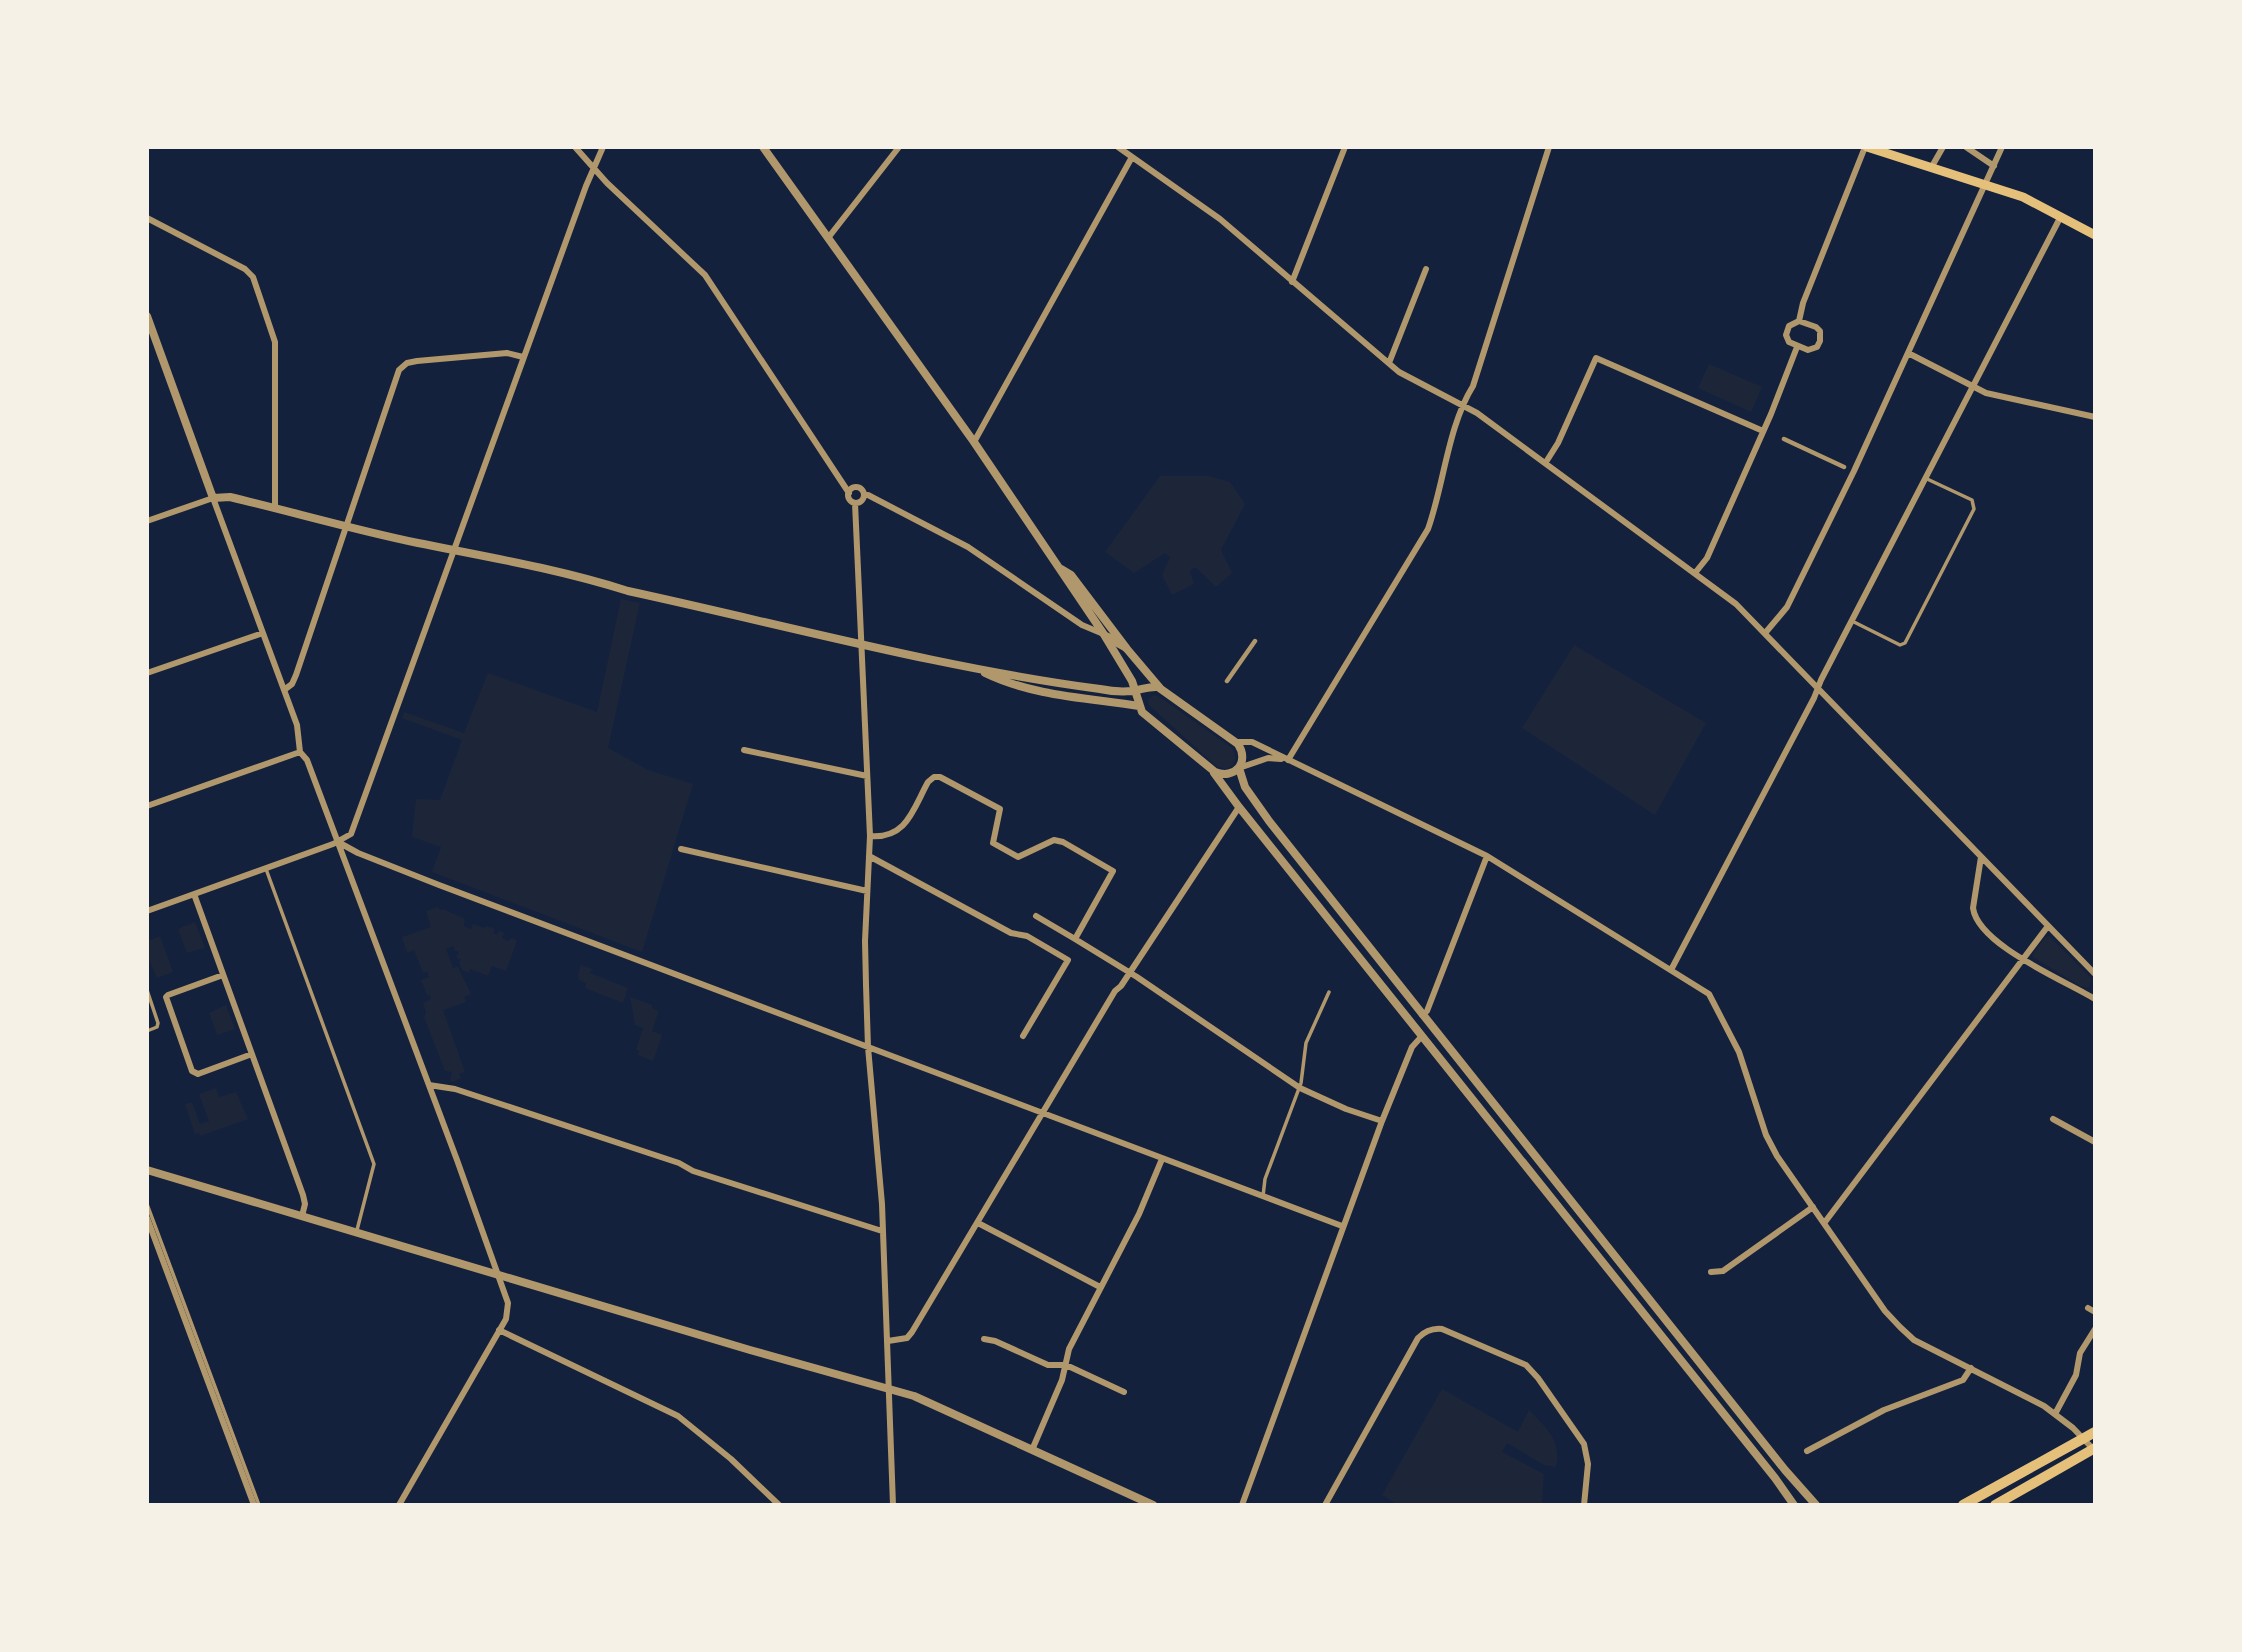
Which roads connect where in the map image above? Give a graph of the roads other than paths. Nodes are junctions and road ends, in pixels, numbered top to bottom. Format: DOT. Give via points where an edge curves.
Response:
graph roads {
  1 [pos="575,147"];
  2 [pos="603,147"];
  3 [pos="763,147"];
  4 [pos="899,147"];
  5 [pos="1118,147"];
  6 [pos="1345,147"];
  7 [pos="1549,147"];
  8 [pos="1866,147"];
  9 [pos="1943,147"];
  10 [pos="1966,147"];
  11 [pos="2002,147"];
  12 [pos="1132,157"];
  13 [pos="1994,166"];
  14 [pos="593,168"];
  15 [pos="1931,168"];
  16 [pos="1985,186"];
  17 [pos="2061,216"];
  18 [pos="147,218"];
  19 [pos="2095,235"];
  20 [pos="828,238"];
  21 [pos="1426,269"];
  22 [pos="1292,282"];
  23 [pos="147,316"];
  24 [pos="1799,321"];
  25 [pos="1797,347"];
  26 [pos="1910,354"];
  27 [pos="523,357"];
  28 [pos="1389,363"];
  29 [pos="1973,385"];
  30 [pos="1463,405"];
  31 [pos="2095,417"];
  32 [pos="1763,431"];
  33 [pos="1784,439"];
  34 [pos="974,442"];
  35 [pos="1546,462"];
  36 [pos="1844,467"];
  37 [pos="1926,478"];
  38 [pos="849,493"];
  39 [pos="864,495"];
  40 [pos="213,498"];
  41 [pos="855,502"];
  42 [pos="275,508"];
  43 [pos="147,521"];
  44 [pos="347,527"];
  45 [pos="454,549"];
  46 [pos="1059,567"];
  47 [pos="1695,573"];
  48 [pos="1086,608"];
  49 [pos="1072,620"];
  50 [pos="1852,621"];
  51 [pos="1766,632"];
  52 [pos="263,633"];
  53 [pos="1103,633"];
  54 [pos="1255,641"];
  55 [pos="861,644"];
  56 [pos="1127,649"];
  57 [pos="979,670"];
  58 [pos="147,673"];
  59 [pos="1227,681"];
  60 [pos="1160,688"];
  61 [pos="1818,688"];
  62 [pos="284,690"];
  63 [pos="1137,690"];
  64 [pos="1139,706"];
  65 [pos="1236,742"];
  66 [pos="744,750"];
  67 [pos="300,751"];
  68 [pos="1287,760"];
  69 [pos="1239,768"];
  70 [pos="1213,770"];
  71 [pos="867,776"];
  72 [pos="147,806"];
  73 [pos="1239,807"];
  74 [pos="870,836"];
  75 [pos="338,842"];
  76 [pos="681,849"];
  77 [pos="869,856"];
  78 [pos="1488,856"];
  79 [pos="1981,857"];
  80 [pos="266,869"];
  81 [pos="867,891"];
  82 [pos="194,894"];
  83 [pos="147,911"];
  84 [pos="1036,916"];
  85 [pos="2048,926"];
  86 [pos="1075,939"];
  87 [pos="2024,959"];
  88 [pos="1671,970"];
  89 [pos="1129,973"];
  90 [pos="2095,974"];
  91 [pos="223,975"];
  92 [pos="147,990"];
  93 [pos="1329,992"];
  94 [pos="2095,999"];
  95 [pos="1422,1015"];
  96 [pos="147,1031"];
  97 [pos="1023,1036"];
  98 [pos="1422,1036"];
  99 [pos="868,1047"];
  100 [pos="252,1054"];
  101 [pos="429,1085"];
  102 [pos="1300,1088"];
  103 [pos="1044,1113"];
  104 [pos="2053,1119"];
  105 [pos="1382,1121"];
  106 [pos="2095,1142"];
  107 [pos="1162,1159"];
  108 [pos="147,1170"];
  109 [pos="1263,1196"];
  110 [pos="147,1204"];
  111 [pos="1814,1207"];
  112 [pos="302,1216"];
  113 [pos="147,1219"];
  114 [pos="1825,1222"];
  115 [pos="978,1223"];
  116 [pos="1342,1226"];
  117 [pos="356,1231"];
  118 [pos="882,1231"];
  119 [pos="1711,1272"];
  120 [pos="497,1275"];
  121 [pos="1100,1287"];
  122 [pos="2088,1308"];
  123 [pos="2095,1312"];
  124 [pos="2095,1329"];
  125 [pos="499,1330"];
  126 [pos="984,1339"];
  127 [pos="887,1341"];
  128 [pos="1066,1365"];
  129 [pos="1971,1368"];
  130 [pos="888,1390"];
  131 [pos="1124,1392"];
  132 [pos="2055,1414"];
  133 [pos="2095,1432"];
  134 [pos="2084,1438"];
  135 [pos="1031,1450"];
  136 [pos="2095,1450"];
  137 [pos="1807,1451"];
  138 [pos="776,1504"];
  139 [pos="256,1505"];
  140 [pos="399,1505"];
  141 [pos="892,1505"];
  142 [pos="1153,1505"];
  143 [pos="1242,1505"];
  144 [pos="1325,1505"];
  145 [pos="1584,1505"];
  146 [pos="1794,1505"];
  147 [pos="1816,1505"];
  148 [pos="1964,1505"];
  149 [pos="1995,1505"];
  1 -- 14 [label="street"];
  2 -- 14 [label="street"];
  3 -- 20 [label="street"];
  4 -- 20 [label="street"];
  5 -- 12 [label="street"];
  6 -- 22 [label="street"];
  7 -- 30 [label="street"];
  8 -- 15 [label="main road"];
  8 -- 24 [label="street"];
  9 -- 15 [label="street"];
  10 -- 13 [label="street"];
  11 -- 13 [label="street"];
  12 -- 22 [label="street" via="1217,217"];
  12 -- 34 [label="street"];
  13 -- 16 [label="street"];
  14 -- 27 [label="street"];
  14 -- 38 [label="street" via="705,275"];
  15 -- 16 [label="main road"];
  16 -- 17 [label="main road" via="2023,197"];
  16 -- 26 [label="street"];
  17 -- 19 [label="main road"];
  17 -- 29 [label="street"];
  18 -- 42 [label="street" via="253,277 275,339"];
  20 -- 34 [label="street"];
  21 -- 28 [label="street"];
  22 -- 28 [label="street"];
  23 -- 40 [label="street"];
  24 -- 25 [label="street" via="1791,323 1786,335"];
  24 -- 25 [label="street" via="1818,328 1821,341 1813,349"];
  25 -- 32 [label="street"];
  26 -- 29 [label="street"];
  26 -- 51 [label="street" via="1787,607"];
  27 -- 44 [label="street" via="507,353 417,360 403,366 396,375"];
  27 -- 45 [label="street"];
  28 -- 30 [label="street"];
  29 -- 31 [label="street" via="1986,393"];
  29 -- 37 [label="street"];
  30 -- 35 [label="street"];
  30 -- 68 [label="street" via="1428,529"];
  32 -- 35 [label="street" via="1596,358"];
  32 -- 47 [label="street" via="1707,558"];
  33 -- 36 [label="street"];
  34 -- 46 [label="street"];
  35 -- 47 [label="street"];
  37 -- 50 [label="street"];
  37 -- 50 [label="lane" via="1972,500 1974,509 1905,643 1900,645"];
  38 -- 39 [label="street" via="856,486"];
  38 -- 41 [label="street"];
  39 -- 41 [label="street"];
  39 -- 49 [label="street" via="968,547"];
  40 -- 42 [label="street" via="230,497"];
  40 -- 43 [label="street"];
  40 -- 52 [label="street"];
  41 -- 55 [label="street"];
  42 -- 44 [label="street"];
  44 -- 45 [label="street"];
  44 -- 62 [label="street" via="294,679"];
  45 -- 55 [label="street"];
  45 -- 75 [label="street" via="351,834"];
  46 -- 48 [label="street"];
  46 -- 56 [label="street" via="1071,575"];
  47 -- 51 [label="street"];
  48 -- 49 [label="street" via="1086,616"];
  48 -- 53 [label="street"];
  49 -- 53 [label="street"];
  50 -- 61 [label="street"];
  51 -- 61 [label="street"];
  52 -- 58 [label="street"];
  52 -- 62 [label="street"];
  53 -- 56 [label="street"];
  53 -- 63 [label="street"];
  54 -- 59 [label="street"];
  55 -- 57 [label="street"];
  55 -- 71 [label="street"];
  56 -- 60 [label="street"];
  57 -- 63 [label="street" via="1103,690"];
  57 -- 64 [label="street" via="1049,692"];
  60 -- 63 [label="street"];
  60 -- 65 [label="street"];
  61 -- 79 [label="street"];
  61 -- 88 [label="street"];
  62 -- 67 [label="street" via="297,725"];
  63 -- 64 [label="street"];
  64 -- 70 [label="street"];
  65 -- 68 [label="street" via="1252,742"];
  65 -- 69 [label="street" via="1243,755"];
  66 -- 71 [label="street"];
  67 -- 72 [label="street"];
  67 -- 75 [label="street"];
  68 -- 69 [label="street" via="1268,758"];
  68 -- 78 [label="street"];
  69 -- 70 [label="street" via="1226,775"];
  69 -- 95 [label="street" via="1245,788 1269,821"];
  70 -- 73 [label="street"];
  71 -- 74 [label="street"];
  73 -- 89 [label="street"];
  73 -- 98 [label="street"];
  74 -- 77 [label="street"];
  74 -- 86 [label="street" via="896,833 928,782 943,778 1000,809 993,843 1018,857 1054,840 1113,871"];
  75 -- 80 [label="street"];
  75 -- 99 [label="street"];
  75 -- 101 [label="street"];
  76 -- 81 [label="street"];
  77 -- 81 [label="street"];
  77 -- 97 [label="street" via="1068,960"];
  78 -- 88 [label="street"];
  78 -- 95 [label="street"];
  79 -- 85 [label="street"];
  79 -- 87 [label="street" via="1974,916 1990,936"];
  80 -- 82 [label="street"];
  80 -- 117 [label="lane" via="374,1164"];
  81 -- 99 [label="street"];
  82 -- 83 [label="street"];
  82 -- 91 [label="street"];
  84 -- 86 [label="street"];
  85 -- 87 [label="street"];
  85 -- 90 [label="street"];
  86 -- 89 [label="street"];
  87 -- 94 [label="street"];
  87 -- 114 [label="street"];
  88 -- 111 [label="street" via="1714,1000 1739,1052 1770,1144"];
  89 -- 102 [label="street"];
  89 -- 103 [label="street"];
  91 -- 100 [label="street"];
  91 -- 100 [label="street" via="166,996 179,1035 195,1074"];
  92 -- 96 [label="lane" via="158,1023"];
  93 -- 102 [label="lane" via="1306,1042"];
  95 -- 147 [label="street"];
  98 -- 105 [label="street" via="1412,1047"];
  98 -- 146 [label="street"];
  99 -- 103 [label="street"];
  99 -- 118 [label="street"];
  100 -- 112 [label="street" via="303,1195"];
  101 -- 118 [label="street" via="455,1089"];
  101 -- 120 [label="street"];
  102 -- 105 [label="street"];
  102 -- 109 [label="lane" via="1265,1179"];
  103 -- 107 [label="street"];
  103 -- 115 [label="street"];
  104 -- 106 [label="street"];
  105 -- 116 [label="street"];
  107 -- 109 [label="street"];
  107 -- 121 [label="street"];
  108 -- 112 [label="street"];
  109 -- 116 [label="street"];
  110 -- 139 [label="lane"];
  111 -- 114 [label="street"];
  111 -- 119 [label="street" via="1723,1271"];
  112 -- 117 [label="street"];
  113 -- 139 [label="street"];
  114 -- 129 [label="street" via="1900,1327 1914,1340"];
  115 -- 121 [label="street"];
  115 -- 127 [label="street" via="912,1332 906,1338"];
  116 -- 143 [label="street"];
  117 -- 120 [label="street"];
  118 -- 127 [label="street"];
  120 -- 125 [label="street" via="508,1308"];
  120 -- 130 [label="street"];
  121 -- 128 [label="street" via="1069,1349"];
  122 -- 123 [label="street"];
  124 -- 132 [label="street"];
  125 -- 138 [label="street" via="671,1413 731,1459"];
  125 -- 140 [label="street"];
  126 -- 128 [label="street" via="1048,1365"];
  127 -- 130 [label="street"];
  128 -- 131 [label="street"];
  128 -- 135 [label="street"];
  129 -- 132 [label="street"];
  129 -- 137 [label="street" via="1962,1380 1884,1410"];
  130 -- 135 [label="street" via="934,1405"];
  130 -- 141 [label="street"];
  132 -- 134 [label="street"];
  133 -- 134 [label="main road"];
  134 -- 136 [label="street"];
  134 -- 148 [label="main road"];
  135 -- 142 [label="street"];
  136 -- 149 [label="main road"];
  144 -- 145 [label="street" via="1418,1338 1442,1329 1526,1365 1538,1378 1584,1444 1588,1464"];
}
